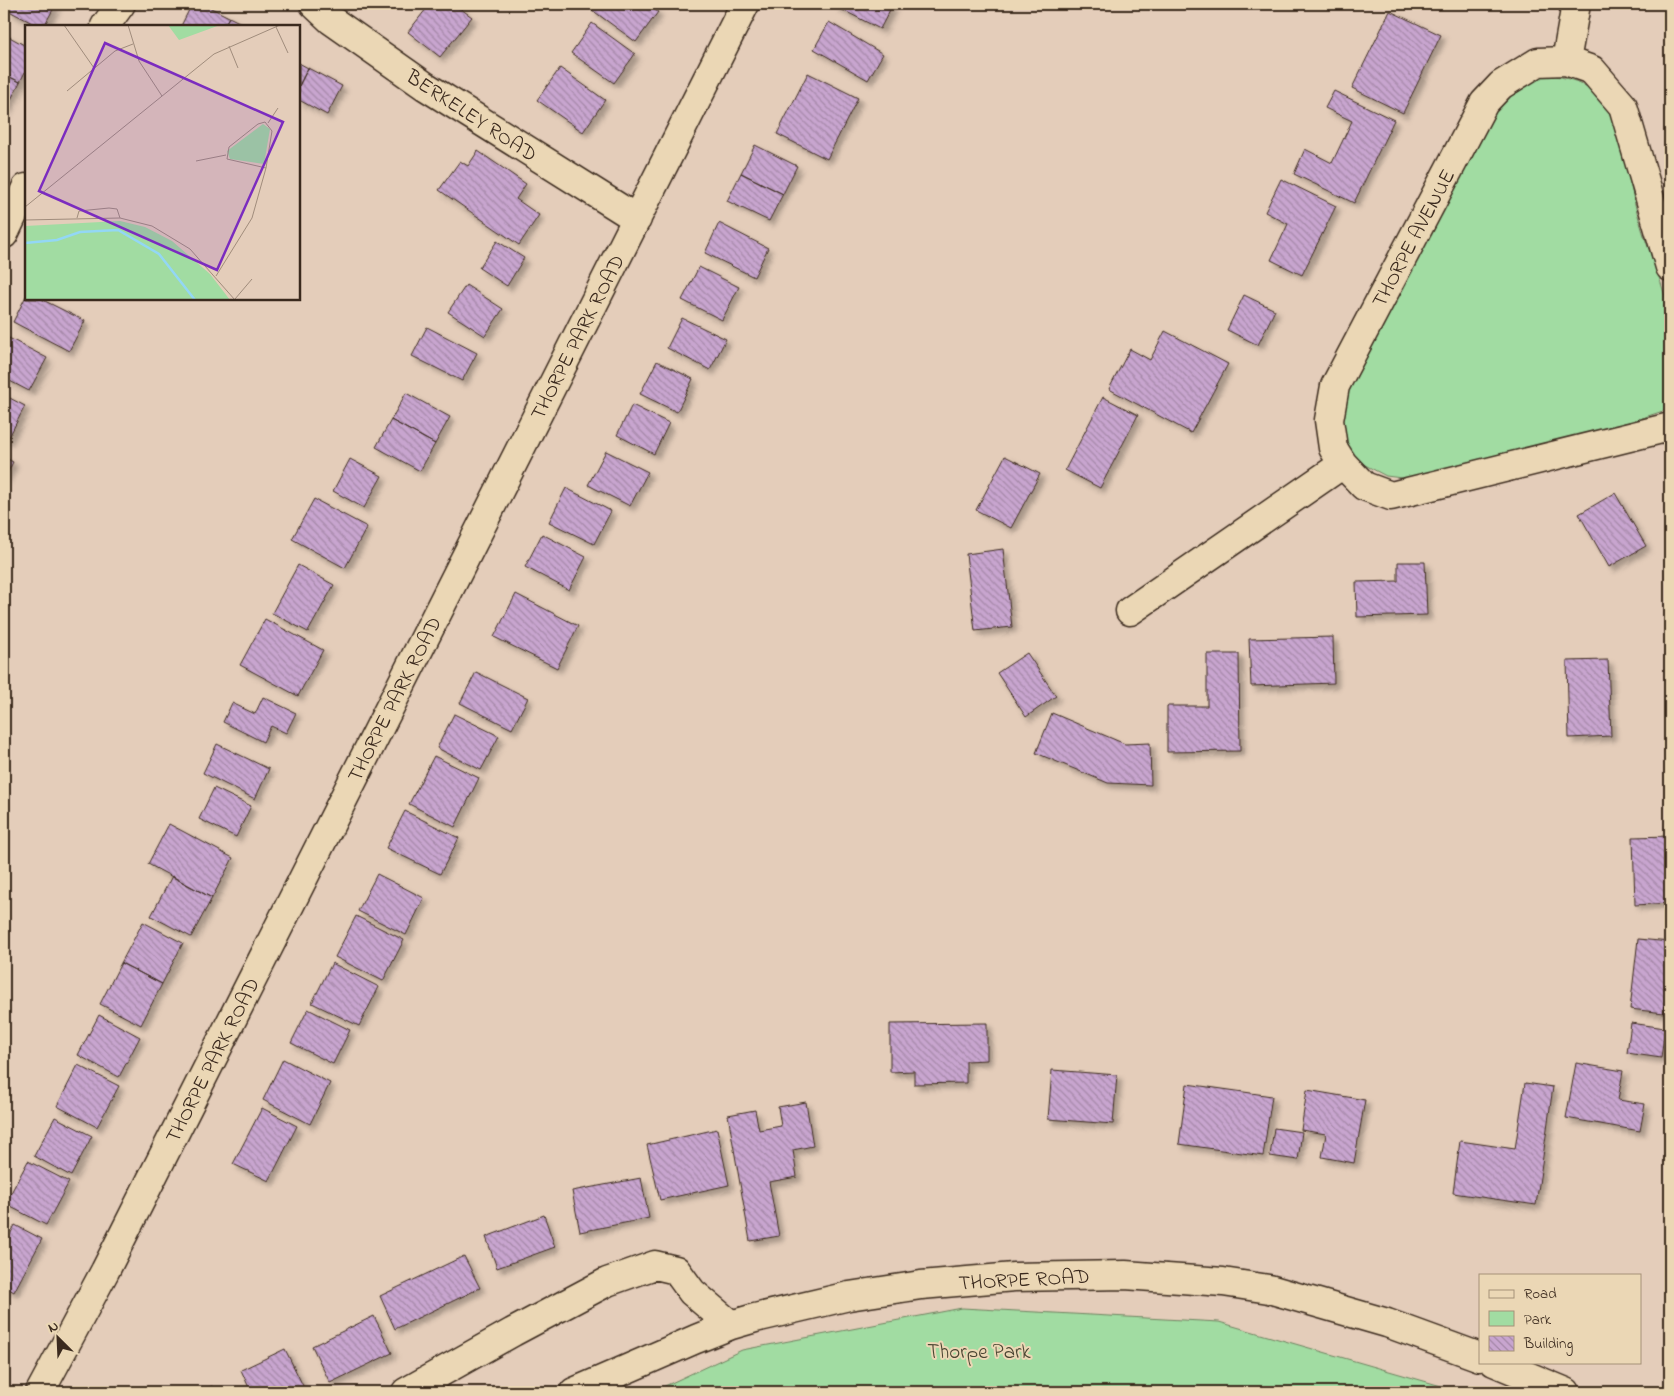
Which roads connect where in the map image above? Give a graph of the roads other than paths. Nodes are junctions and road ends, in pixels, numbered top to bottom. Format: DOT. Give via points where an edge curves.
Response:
graph roads {
  1 [pos="121,4"];
  2 [pos="314,4"];
  3 [pos="745,4"];
  4 [pos="1576,4"];
  5 [pos="106,25"];
  6 [pos="1566,61"];
  7 [pos="25,190"];
  8 [pos="636,219"];
  9 [pos="4,234"];
  10 [pos="1670,267"];
  11 [pos="1670,427"];
  12 [pos="1343,464"];
  13 [pos="1130,611"];
  14 [pos="730,1325"];
  15 [pos="1479,1357"];
  16 [pos="1499,1364"];
  17 [pos="40,1392"];
  18 [pos="406,1392"];
  19 [pos="574,1392"];
  20 [pos="1566,1392"];
  1 -- 5 [label="street"];
  2 -- 8 [label="street, BERKELEY ROAD" via="331,20 425,86"];
  3 -- 8 [label="street, THORPE PARK ROAD"];
  4 -- 6 [label="street"];
  6 -- 10 [label="street, THORPE AVENUE" via="1592,70 1623,106"];
  6 -- 12 [label="street, THORPE AVENUE" via="1538,62 1501,85 1484,104 1335,386 1328,420 1333,448"];
  7 -- 9 [label="street"];
  8 -- 17 [label="street, THORPE PARK ROAD" via="105,1271"];
  11 -- 12 [label="street, THORPE AVENUE" via="1391,496 1364,486"];
  12 -- 13 [label="street"];
  14 -- 15 [label="street, THORPE ROAD" via="823,1302 921,1285 1014,1277 1125,1275 1223,1282 1269,1289 1387,1323"];
  14 -- 18 [label="street" via="692,1292 676,1270 655,1265 608,1282"];
  14 -- 19 [label="street, THORPE ROAD"];
  16 -- 20 [label="street"];
}
